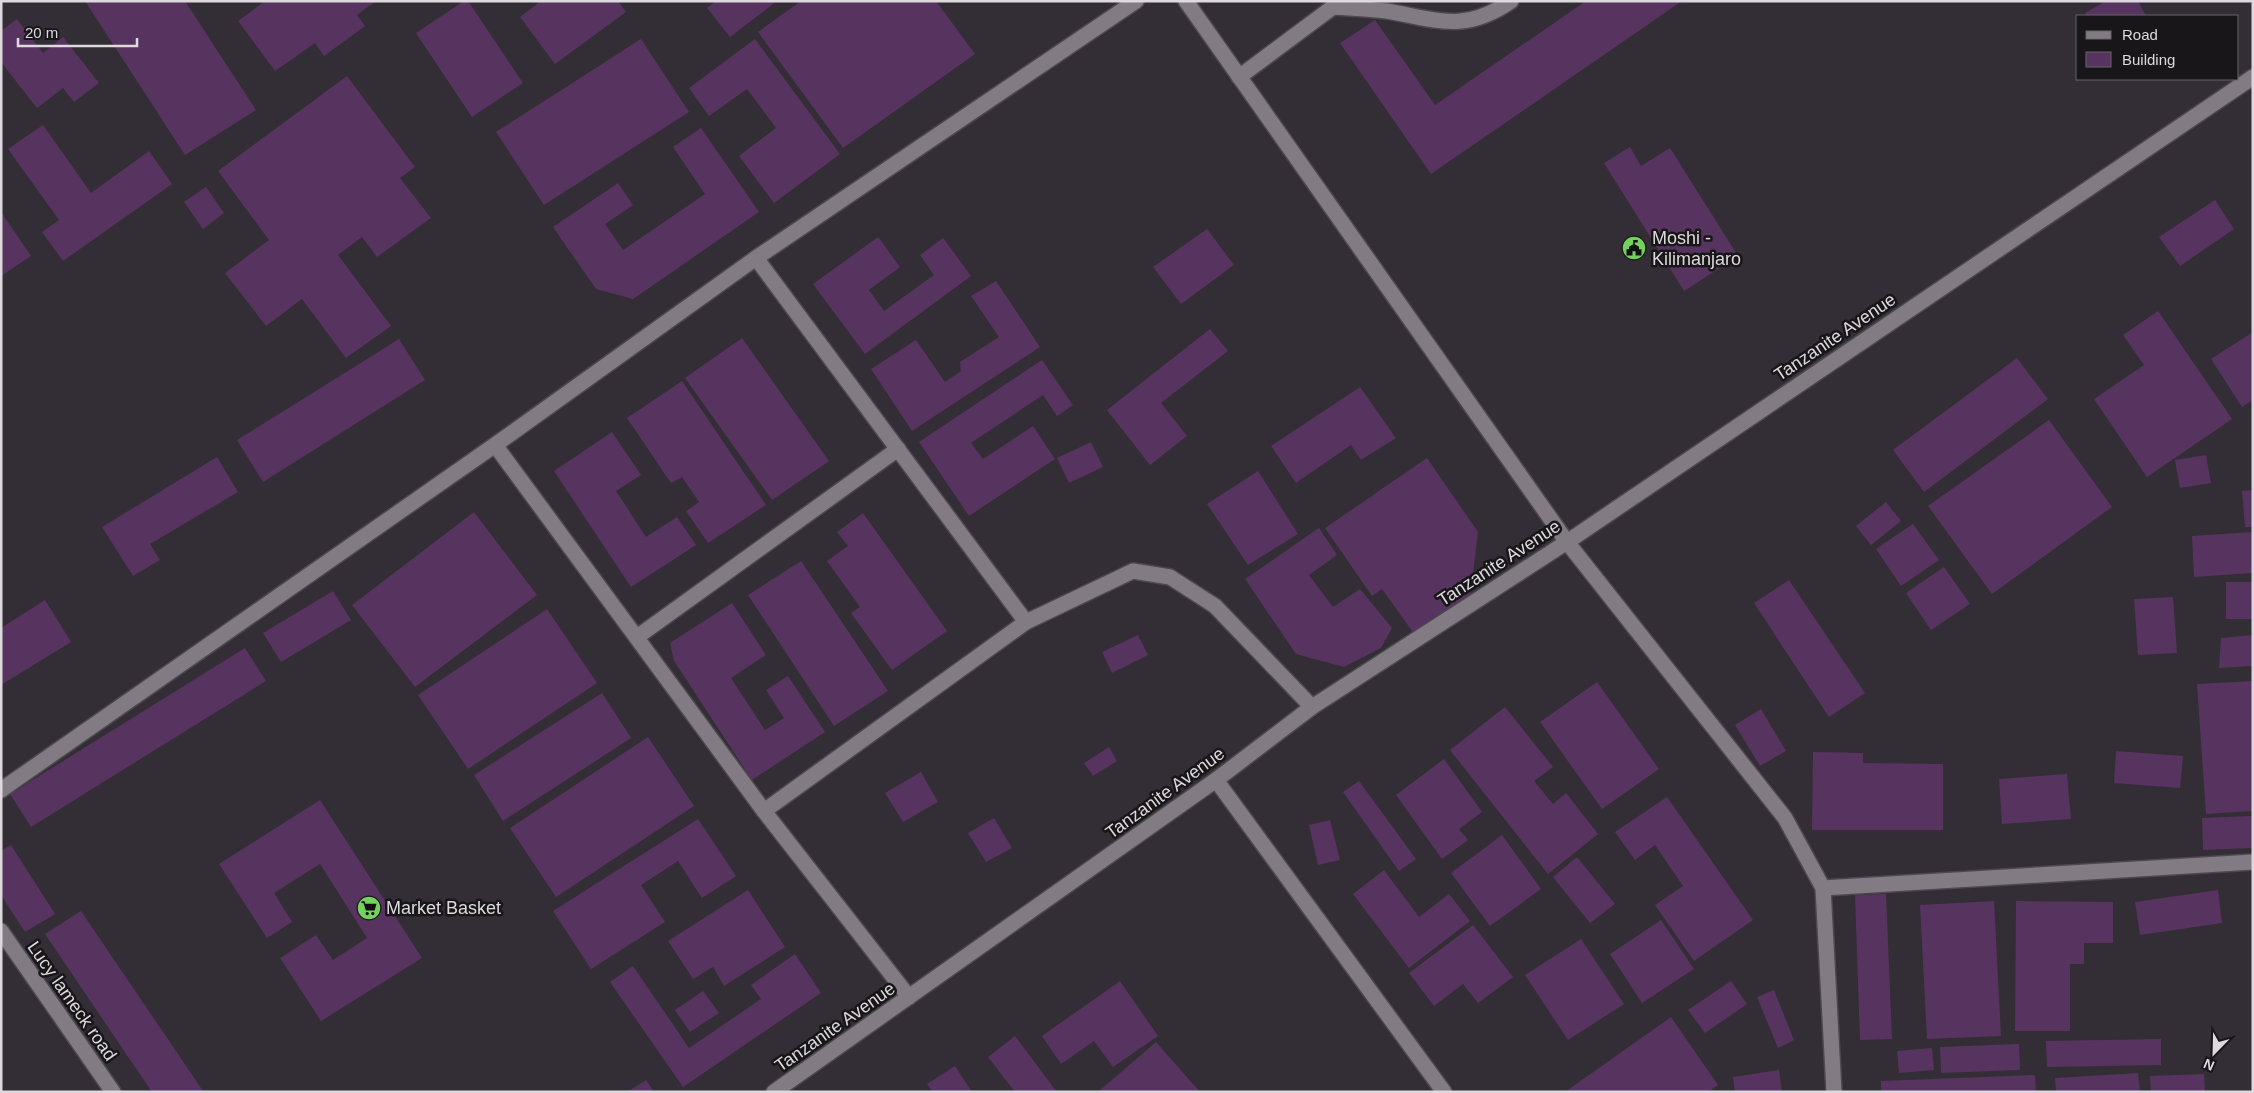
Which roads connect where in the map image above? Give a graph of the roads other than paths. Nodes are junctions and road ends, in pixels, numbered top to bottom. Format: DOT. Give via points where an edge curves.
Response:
graph roads {
  1 [pos="1136,1"];
  2 [pos="1186,1"];
  3 [pos="1511,1"];
  4 [pos="1334,4"];
  5 [pos="1239,77"];
  6 [pos="2250,84"];
  7 [pos="756,258"];
  8 [pos="495,445"];
  9 [pos="898,449"];
  10 [pos="1567,542"];
  11 [pos="1026,622"];
  12 [pos="637,637"];
  13 [pos="1312,707"];
  14 [pos="1216,780"];
  15 [pos="1,790"];
  16 [pos="764,810"];
  17 [pos="2253,862"];
  18 [pos="1823,888"];
  19 [pos="1,932"];
  20 [pos="909,997"];
  21 [pos="113,1092"];
  22 [pos="774,1092"];
  23 [pos="1444,1092"];
  24 [pos="1834,1092"];
  1 -- 7 [label="street"];
  2 -- 5 [label="street"];
  3 -- 4 [label="street" via="1477,19 1450,23"];
  4 -- 5 [label="street"];
  5 -- 10 [label="street"];
  6 -- 10 [label="street, Tanzanite Avenue"];
  7 -- 8 [label="street"];
  7 -- 9 [label="street"];
  8 -- 12 [label="street"];
  8 -- 15 [label="street"];
  9 -- 11 [label="street"];
  9 -- 12 [label="street"];
  10 -- 13 [label="street, Tanzanite Avenue"];
  10 -- 18 [label="street" via="1785,818"];
  11 -- 13 [label="street" via="1133,571 1170,577 1215,606"];
  11 -- 16 [label="street"];
  12 -- 16 [label="street"];
  13 -- 14 [label="street, Tanzanite Avenue"];
  14 -- 20 [label="street, Tanzanite Avenue"];
  14 -- 23 [label="street"];
  16 -- 20 [label="street"];
  17 -- 18 [label="street"];
  18 -- 24 [label="street"];
  19 -- 21 [label="street, Lucy lameck road"];
  20 -- 22 [label="street, Tanzanite Avenue"];
}
